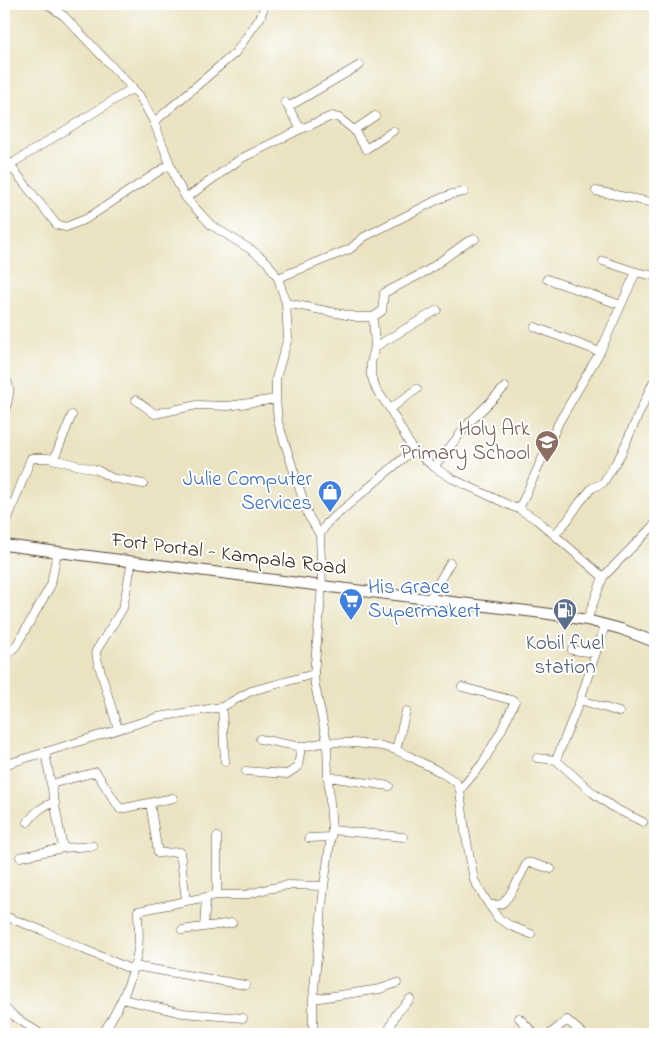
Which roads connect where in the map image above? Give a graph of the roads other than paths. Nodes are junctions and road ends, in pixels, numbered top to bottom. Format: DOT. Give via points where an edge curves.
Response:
graph roads {
  1 [pos="48,4"];
  2 [pos="265,4"];
  3 [pos="360,65"];
  4 [pos="133,88"];
  5 [pos="375,116"];
  6 [pos="154,122"];
  7 [pos="301,129"];
  8 [pos="354,130"];
  9 [pos="393,131"];
  10 [pos="170,164"];
  11 [pos="596,191"];
  12 [pos="464,192"];
  13 [pos="186,198"];
  14 [pos="655,202"];
  15 [pos="475,239"];
  16 [pos="603,261"];
  17 [pos="636,272"];
  18 [pos="655,276"];
  19 [pos="278,278"];
  20 [pos="547,279"];
  21 [pos="286,303"];
  22 [pos="621,305"];
  23 [pos="437,310"];
  24 [pos="373,317"];
  25 [pos="535,326"];
  26 [pos="375,347"];
  27 [pos="600,352"];
  28 [pos="4,377"];
  29 [pos="655,382"];
  30 [pos="505,386"];
  31 [pos="417,389"];
  32 [pos="276,399"];
  33 [pos="136,400"];
  34 [pos="390,409"];
  35 [pos="4,415"];
  36 [pos="72,415"];
  37 [pos="413,450"];
  38 [pos="54,460"];
  39 [pos="434,467"];
  40 [pos="143,484"];
  41 [pos="519,509"];
  42 [pos="655,524"];
  43 [pos="4,529"];
  44 [pos="320,535"];
  45 [pos="554,535"];
  46 [pos="4,545"];
  47 [pos="57,552"];
  48 [pos="132,561"];
  49 [pos="450,563"];
  50 [pos="603,577"];
  51 [pos="322,586"];
  52 [pos="429,599"];
  53 [pos="587,620"];
  54 [pos="605,626"];
  55 [pos="655,642"];
  56 [pos="572,650"];
  57 [pos="596,653"];
  58 [pos="4,656"];
  59 [pos="314,674"];
  60 [pos="462,687"];
  61 [pos="580,700"];
  62 [pos="222,707"];
  63 [pos="406,712"];
  64 [pos="619,712"];
  65 [pos="118,729"];
  66 [pos="260,739"];
  67 [pos="327,742"];
  68 [pos="301,747"];
  69 [pos="396,750"];
  70 [pos="45,752"];
  71 [pos="536,758"];
  72 [pos="556,760"];
  73 [pos="225,762"];
  74 [pos="4,765"];
  75 [pos="246,771"];
  76 [pos="328,777"];
  77 [pos="51,784"];
  78 [pos="389,786"];
  79 [pos="460,790"];
  80 [pos="173,798"];
  81 [pos="55,802"];
  82 [pos="150,803"];
  83 [pos="28,822"];
  84 [pos="643,822"];
  85 [pos="332,833"];
  86 [pos="217,837"];
  87 [pos="403,837"];
  88 [pos="309,838"];
  89 [pos="93,846"];
  90 [pos="63,848"];
  91 [pos="20,857"];
  92 [pos="550,869"];
  93 [pos="324,886"];
  94 [pos="217,895"];
  95 [pos="206,897"];
  96 [pos="186,900"];
  97 [pos="489,905"];
  98 [pos="4,916"];
  99 [pos="232,923"];
  100 [pos="204,927"];
  101 [pos="182,930"];
  102 [pos="531,934"];
  103 [pos="134,968"];
  104 [pos="397,983"];
  105 [pos="245,985"];
  106 [pos="122,999"];
  107 [pos="313,999"];
  108 [pos="410,999"];
  109 [pos="4,1007"];
  110 [pos="243,1018"];
  111 [pos="519,1018"];
  112 [pos="35,1033"];
  113 [pos="102,1034"];
  114 [pos="313,1034"];
  115 [pos="387,1034"];
  116 [pos="535,1034"];
  117 [pos="550,1034"];
  118 [pos="583,1034"];
  1 -- 4 [label="street" via="64,16"];
  2 -- 6 [label="street" via="260,18 235,53"];
  3 -- 7 [label="street" via="287,105"];
  4 -- 6 [label="street"];
  4 -- 10 [label="street" via="16,160 13,168 54,222 66,227 86,219"];
  5 -- 8 [label="street"];
  6 -- 10 [label="street"];
  7 -- 8 [label="street" via="336,116"];
  7 -- 13 [label="street" via="242,158"];
  8 -- 9 [label="street" via="366,149"];
  10 -- 13 [label="street"];
  11 -- 14 [label="street"];
  12 -- 19 [label="street" via="439,199 364,237 350,249"];
  13 -- 19 [label="street" via="211,225 267,262"];
  15 -- 24 [label="street" via="427,271 384,293 382,311"];
  16 -- 17 [label="street"];
  17 -- 18 [label="street"];
  17 -- 22 [label="street"];
  19 -- 21 [label="street"];
  20 -- 22 [label="street"];
  21 -- 24 [label="street" via="357,317"];
  21 -- 32 [label="street" via="288,338 276,378"];
  22 -- 27 [label="street"];
  23 -- 26 [label="street"];
  24 -- 26 [label="street"];
  25 -- 27 [label="street"];
  26 -- 34 [label="street" via="371,376"];
  27 -- 41 [label="street" via="560,422"];
  28 -- 35 [label="street" via="10,390"];
  29 -- 45 [label="street" via="621,454 603,483 592,488"];
  30 -- 39 [label="street" via="468,424"];
  31 -- 34 [label="street"];
  32 -- 33 [label="street" via="228,406 197,405 155,414"];
  32 -- 44 [label="street" via="278,422 290,461 308,515"];
  34 -- 37 [label="street"];
  36 -- 38 [label="street"];
  37 -- 39 [label="street"];
  37 -- 44 [label="street" via="327,523"];
  38 -- 40 [label="street"];
  38 -- 43 [label="street" via="31,458"];
  39 -- 41 [label="street" via="476,491"];
  41 -- 45 [label="street"];
  42 -- 50 [label="street"];
  44 -- 51 [label="street"];
  45 -- 50 [label="street"];
  46 -- 47 [label="main road, Fort Portal - Kampala Road"];
  47 -- 48 [label="main road, Fort Portal - Kampala Road"];
  47 -- 58 [label="street" via="51,585 16,646"];
  48 -- 51 [label="main road, Fort Portal - Kampala Road"];
  48 -- 65 [label="street" via="123,608 96,651"];
  49 -- 52 [label="street"];
  50 -- 53 [label="street"];
  51 -- 52 [label="main road, Fort Portal - Kampala Road"];
  51 -- 59 [label="street"];
  52 -- 53 [label="main road, Fort Portal - Kampala Road"];
  53 -- 54 [label="main road, Fort Portal - Kampala Road"];
  54 -- 55 [label="main road, Fort Portal - Kampala Road"];
  54 -- 57 [label="street"];
  56 -- 57 [label="street"];
  57 -- 61 [label="street"];
  59 -- 62 [label="street" via="251,691"];
  59 -- 67 [label="street"];
  60 -- 79 [label="street" via="516,701 482,764"];
  61 -- 64 [label="street"];
  61 -- 72 [label="street"];
  62 -- 65 [label="street" via="158,716"];
  62 -- 73 [label="street"];
  63 -- 69 [label="street"];
  65 -- 70 [label="street"];
  66 -- 68 [label="street"];
  67 -- 68 [label="street"];
  67 -- 69 [label="street"];
  67 -- 76 [label="street"];
  68 -- 75 [label="street" via="298,767 287,774"];
  69 -- 79 [label="street" via="440,772 456,782"];
  70 -- 74 [label="street"];
  70 -- 77 [label="street"];
  71 -- 72 [label="street"];
  72 -- 84 [label="street" via="614,808"];
  76 -- 78 [label="street"];
  76 -- 85 [label="street"];
  77 -- 81 [label="street"];
  77 -- 82 [label="street" via="96,772 120,809"];
  79 -- 97 [label="street" via="474,880"];
  80 -- 82 [label="street"];
  81 -- 83 [label="street" via="41,808"];
  81 -- 90 [label="street"];
  82 -- 96 [label="street" via="158,853 180,852"];
  85 -- 87 [label="street"];
  85 -- 88 [label="street"];
  85 -- 93 [label="street"];
  86 -- 94 [label="street"];
  89 -- 90 [label="street"];
  90 -- 91 [label="street"];
  92 -- 97 [label="street" via="527,863 504,901"];
  93 -- 94 [label="street" via="288,884 245,895"];
  93 -- 107 [label="street"];
  94 -- 95 [label="street"];
  95 -- 96 [label="street"];
  95 -- 100 [label="street"];
  96 -- 103 [label="street" via="138,911 138,949"];
  97 -- 102 [label="street" via="498,918"];
  98 -- 103 [label="street"];
  99 -- 100 [label="street"];
  100 -- 101 [label="street"];
  103 -- 105 [label="street"];
  103 -- 106 [label="street"];
  104 -- 107 [label="street" via="380,989"];
  106 -- 110 [label="street" via="183,1013"];
  106 -- 113 [label="street"];
  107 -- 114 [label="street"];
  108 -- 115 [label="street" via="396,1014"];
  109 -- 112 [label="street"];
  111 -- 116 [label="street"];
  117 -- 118 [label="street" via="567,1020"];
}
